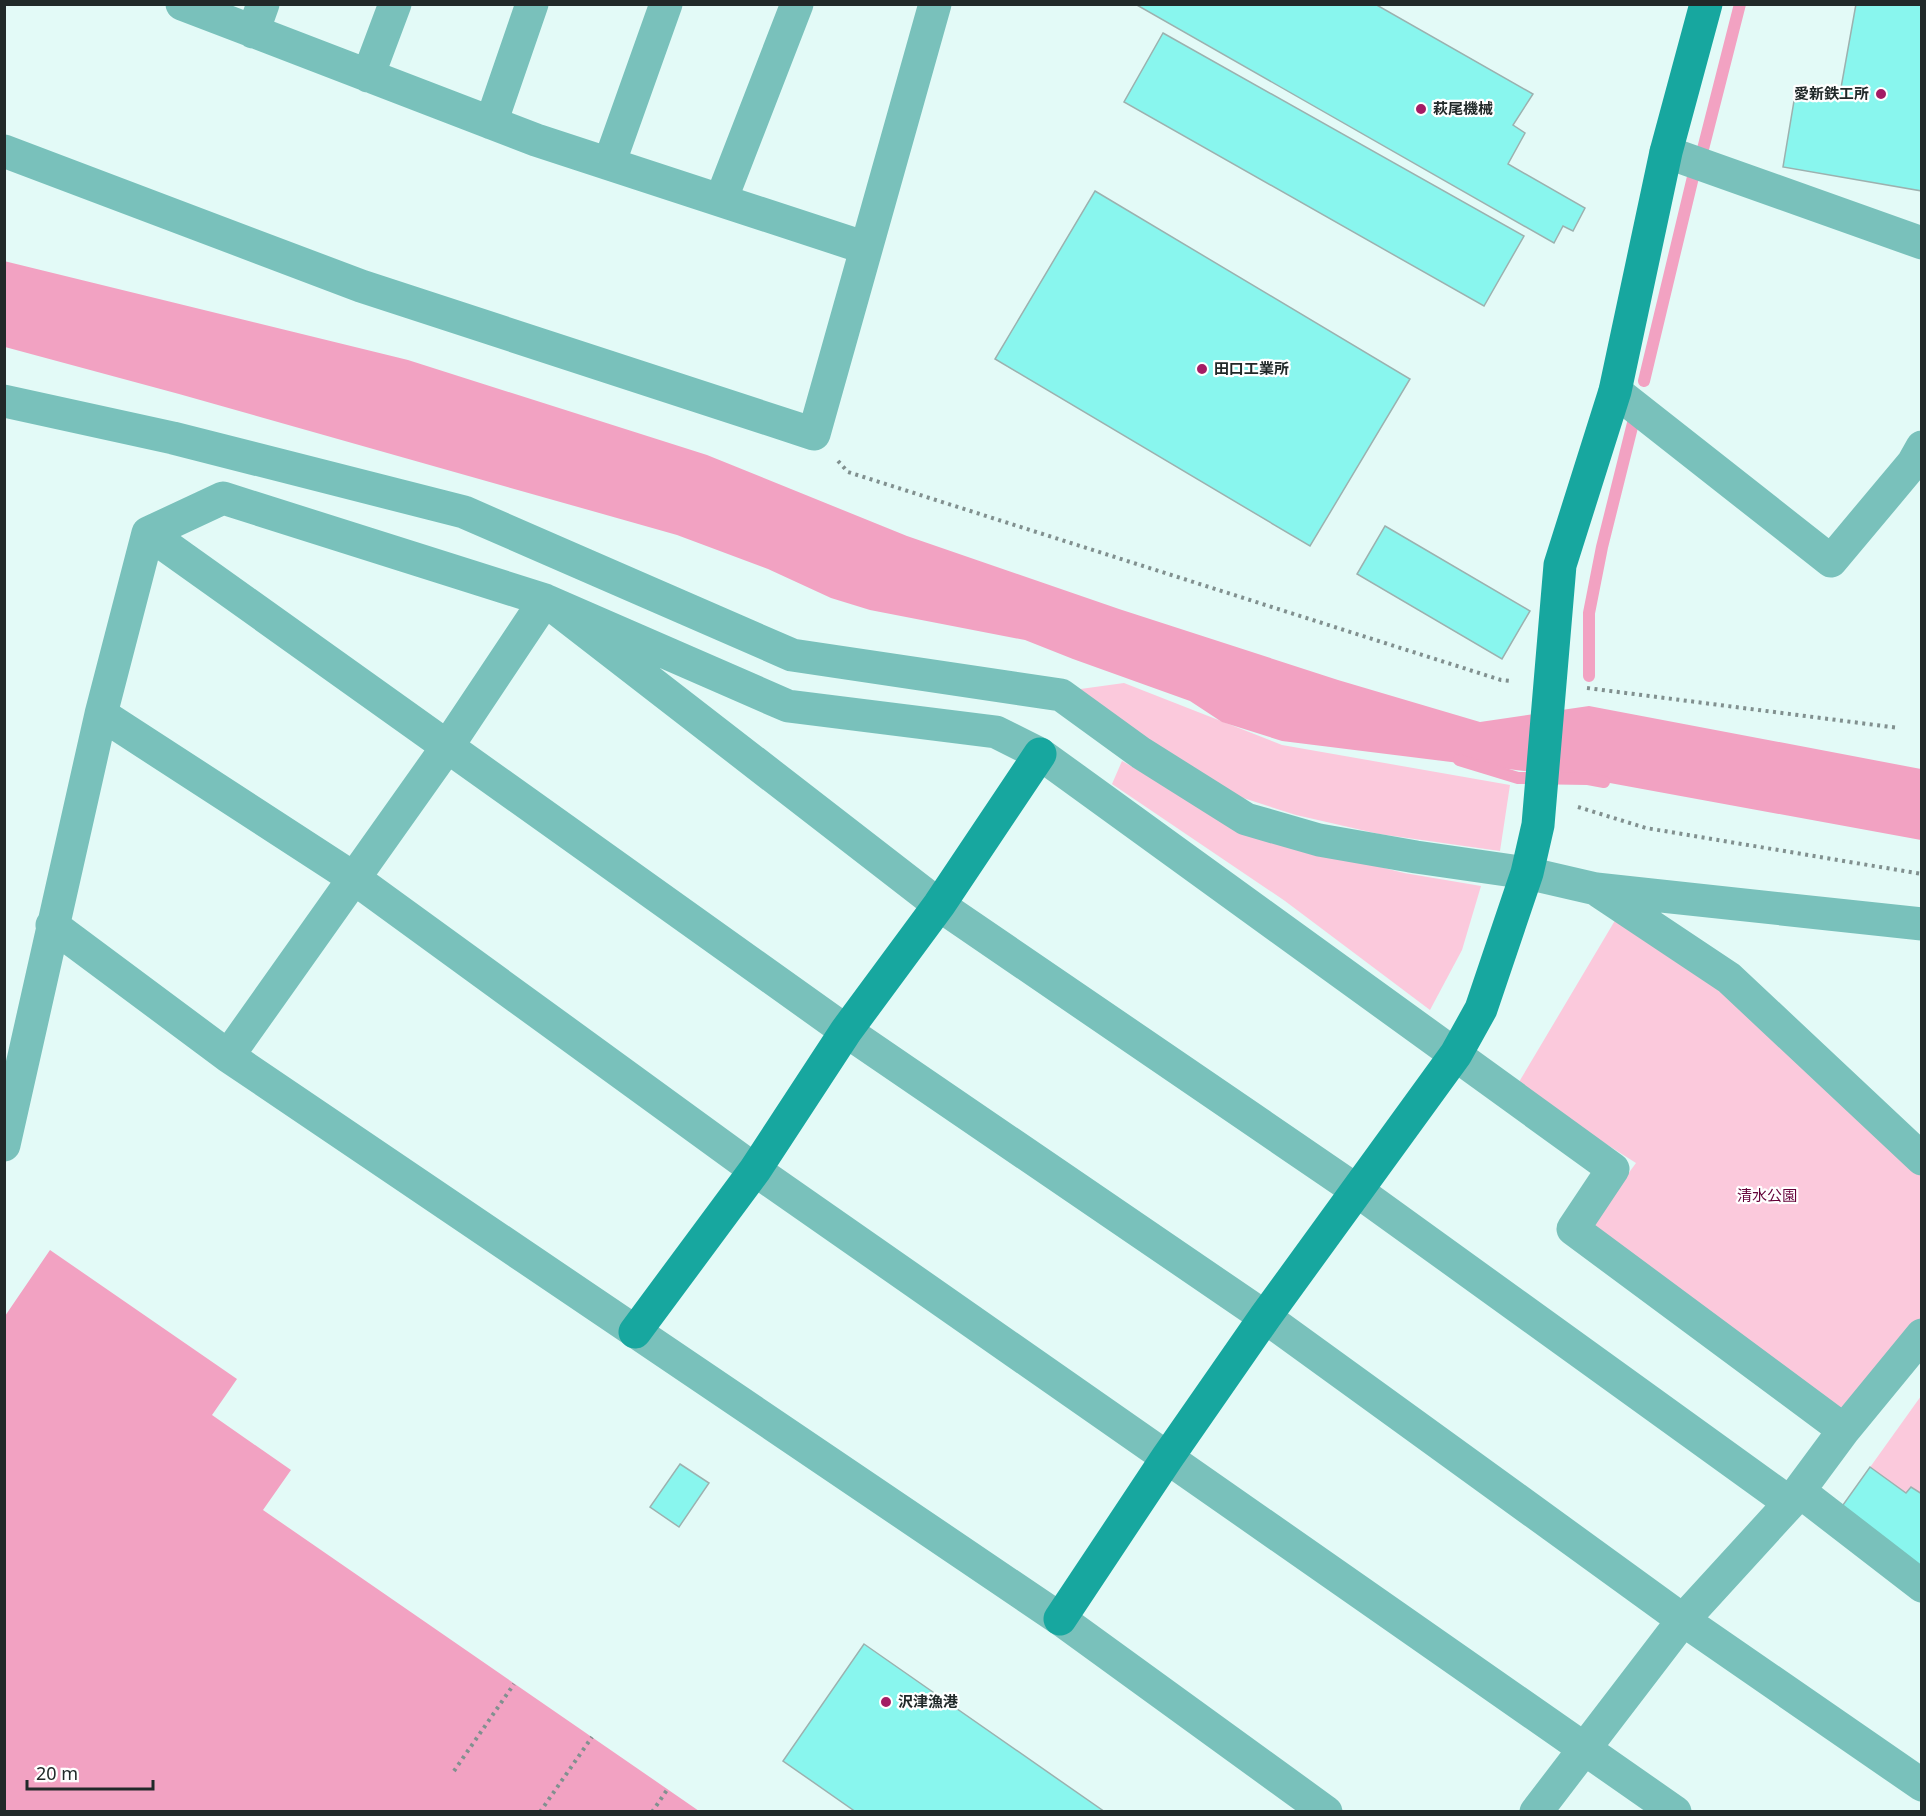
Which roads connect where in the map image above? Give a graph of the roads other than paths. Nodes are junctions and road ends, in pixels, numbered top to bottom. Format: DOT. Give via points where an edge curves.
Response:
graph roads {
  1 [pos="182,4"];
  2 [pos="396,4"];
  3 [pos="532,4"];
  4 [pos="666,4"];
  5 [pos="797,4"];
  6 [pos="935,4"];
  7 [pos="1706,4"];
  8 [pos="258,18"];
  9 [pos="368,76"];
  10 [pos="491,123"];
  11 [pos="4,151"];
  12 [pos="1665,152"];
  13 [pos="609,164"];
  14 [pos="721,200"];
  15 [pos="1922,243"];
  16 [pos="866,248"];
  17 [pos="1615,391"];
  18 [pos="4,401"];
  19 [pos="1922,447"];
  20 [pos="148,533"];
  21 [pos="545,600"];
  22 [pos="102,714"];
  23 [pos="447,747"];
  24 [pos="1040,754"];
  25 [pos="1527,873"];
  26 [pos="355,879"];
  27 [pos="1596,889"];
  28 [pos="939,905"];
  29 [pos="1922,924"];
  30 [pos="52,925"];
  31 [pos="846,1031"];
  32 [pos="1456,1054"];
  33 [pos="228,1056"];
  34 [pos="4,1144"];
  35 [pos="1922,1159"];
  36 [pos="755,1170"];
  37 [pos="1356,1190"];
  38 [pos="1265,1317"];
  39 [pos="635,1332"];
  40 [pos="1922,1335"];
  41 [pos="1844,1430"];
  42 [pos="1167,1458"];
  43 [pos="1794,1497"];
  44 [pos="1922,1586"];
  45 [pos="1060,1619"];
  46 [pos="1683,1620"];
  47 [pos="1584,1747"];
  48 [pos="1922,1785"];
  49 [pos="1326,1812"];
  50 [pos="1536,1812"];
  51 [pos="1676,1812"];
  1 -- 8 [label="street"];
  2 -- 9 [label="street"];
  3 -- 10 [label="street"];
  4 -- 13 [label="street"];
  5 -- 14 [label="street"];
  6 -- 16 [label="street"];
  7 -- 12 [label="street"];
  8 -- 9 [label="street"];
  9 -- 10 [label="street"];
  10 -- 13 [label="street"];
  11 -- 16 [label="street" via="361,286 814,434"];
  12 -- 15 [label="street"];
  12 -- 17 [label="street"];
  13 -- 14 [label="street"];
  14 -- 16 [label="street"];
  17 -- 19 [label="street" via="1831,561"];
  17 -- 25 [label="street" via="1560,566 1538,825"];
  18 -- 25 [label="street" via="173,438 464,512 792,655 1061,695 1141,753 1246,819 1319,840"];
  20 -- 21 [label="street" via="223,498"];
  20 -- 22 [label="street"];
  20 -- 23 [label="street"];
  21 -- 23 [label="street"];
  21 -- 24 [label="street" via="788,706 996,732"];
  21 -- 28 [label="street"];
  22 -- 26 [label="street"];
  22 -- 30 [label="street"];
  23 -- 26 [label="street"];
  23 -- 31 [label="street"];
  24 -- 28 [label="street"];
  24 -- 32 [label="street"];
  25 -- 27 [label="street"];
  25 -- 32 [label="street" via="1482,1009"];
  26 -- 33 [label="street"];
  26 -- 36 [label="street"];
  27 -- 29 [label="street"];
  27 -- 35 [label="street" via="1729,978"];
  28 -- 31 [label="street"];
  28 -- 37 [label="street"];
  30 -- 33 [label="street"];
  30 -- 34 [label="street"];
  31 -- 36 [label="street"];
  31 -- 38 [label="street"];
  32 -- 37 [label="street"];
  32 -- 41 [label="street" via="1613,1169 1573,1228"];
  33 -- 39 [label="street"];
  36 -- 39 [label="street"];
  36 -- 42 [label="street"];
  37 -- 38 [label="street"];
  37 -- 43 [label="street"];
  38 -- 42 [label="street"];
  38 -- 46 [label="street"];
  39 -- 45 [label="street"];
  40 -- 41 [label="street"];
  41 -- 43 [label="street"];
  42 -- 45 [label="street"];
  42 -- 47 [label="street"];
  43 -- 44 [label="street"];
  43 -- 46 [label="street"];
  45 -- 49 [label="street"];
  46 -- 47 [label="street"];
  46 -- 48 [label="street"];
  47 -- 50 [label="street"];
  47 -- 51 [label="street"];
}
